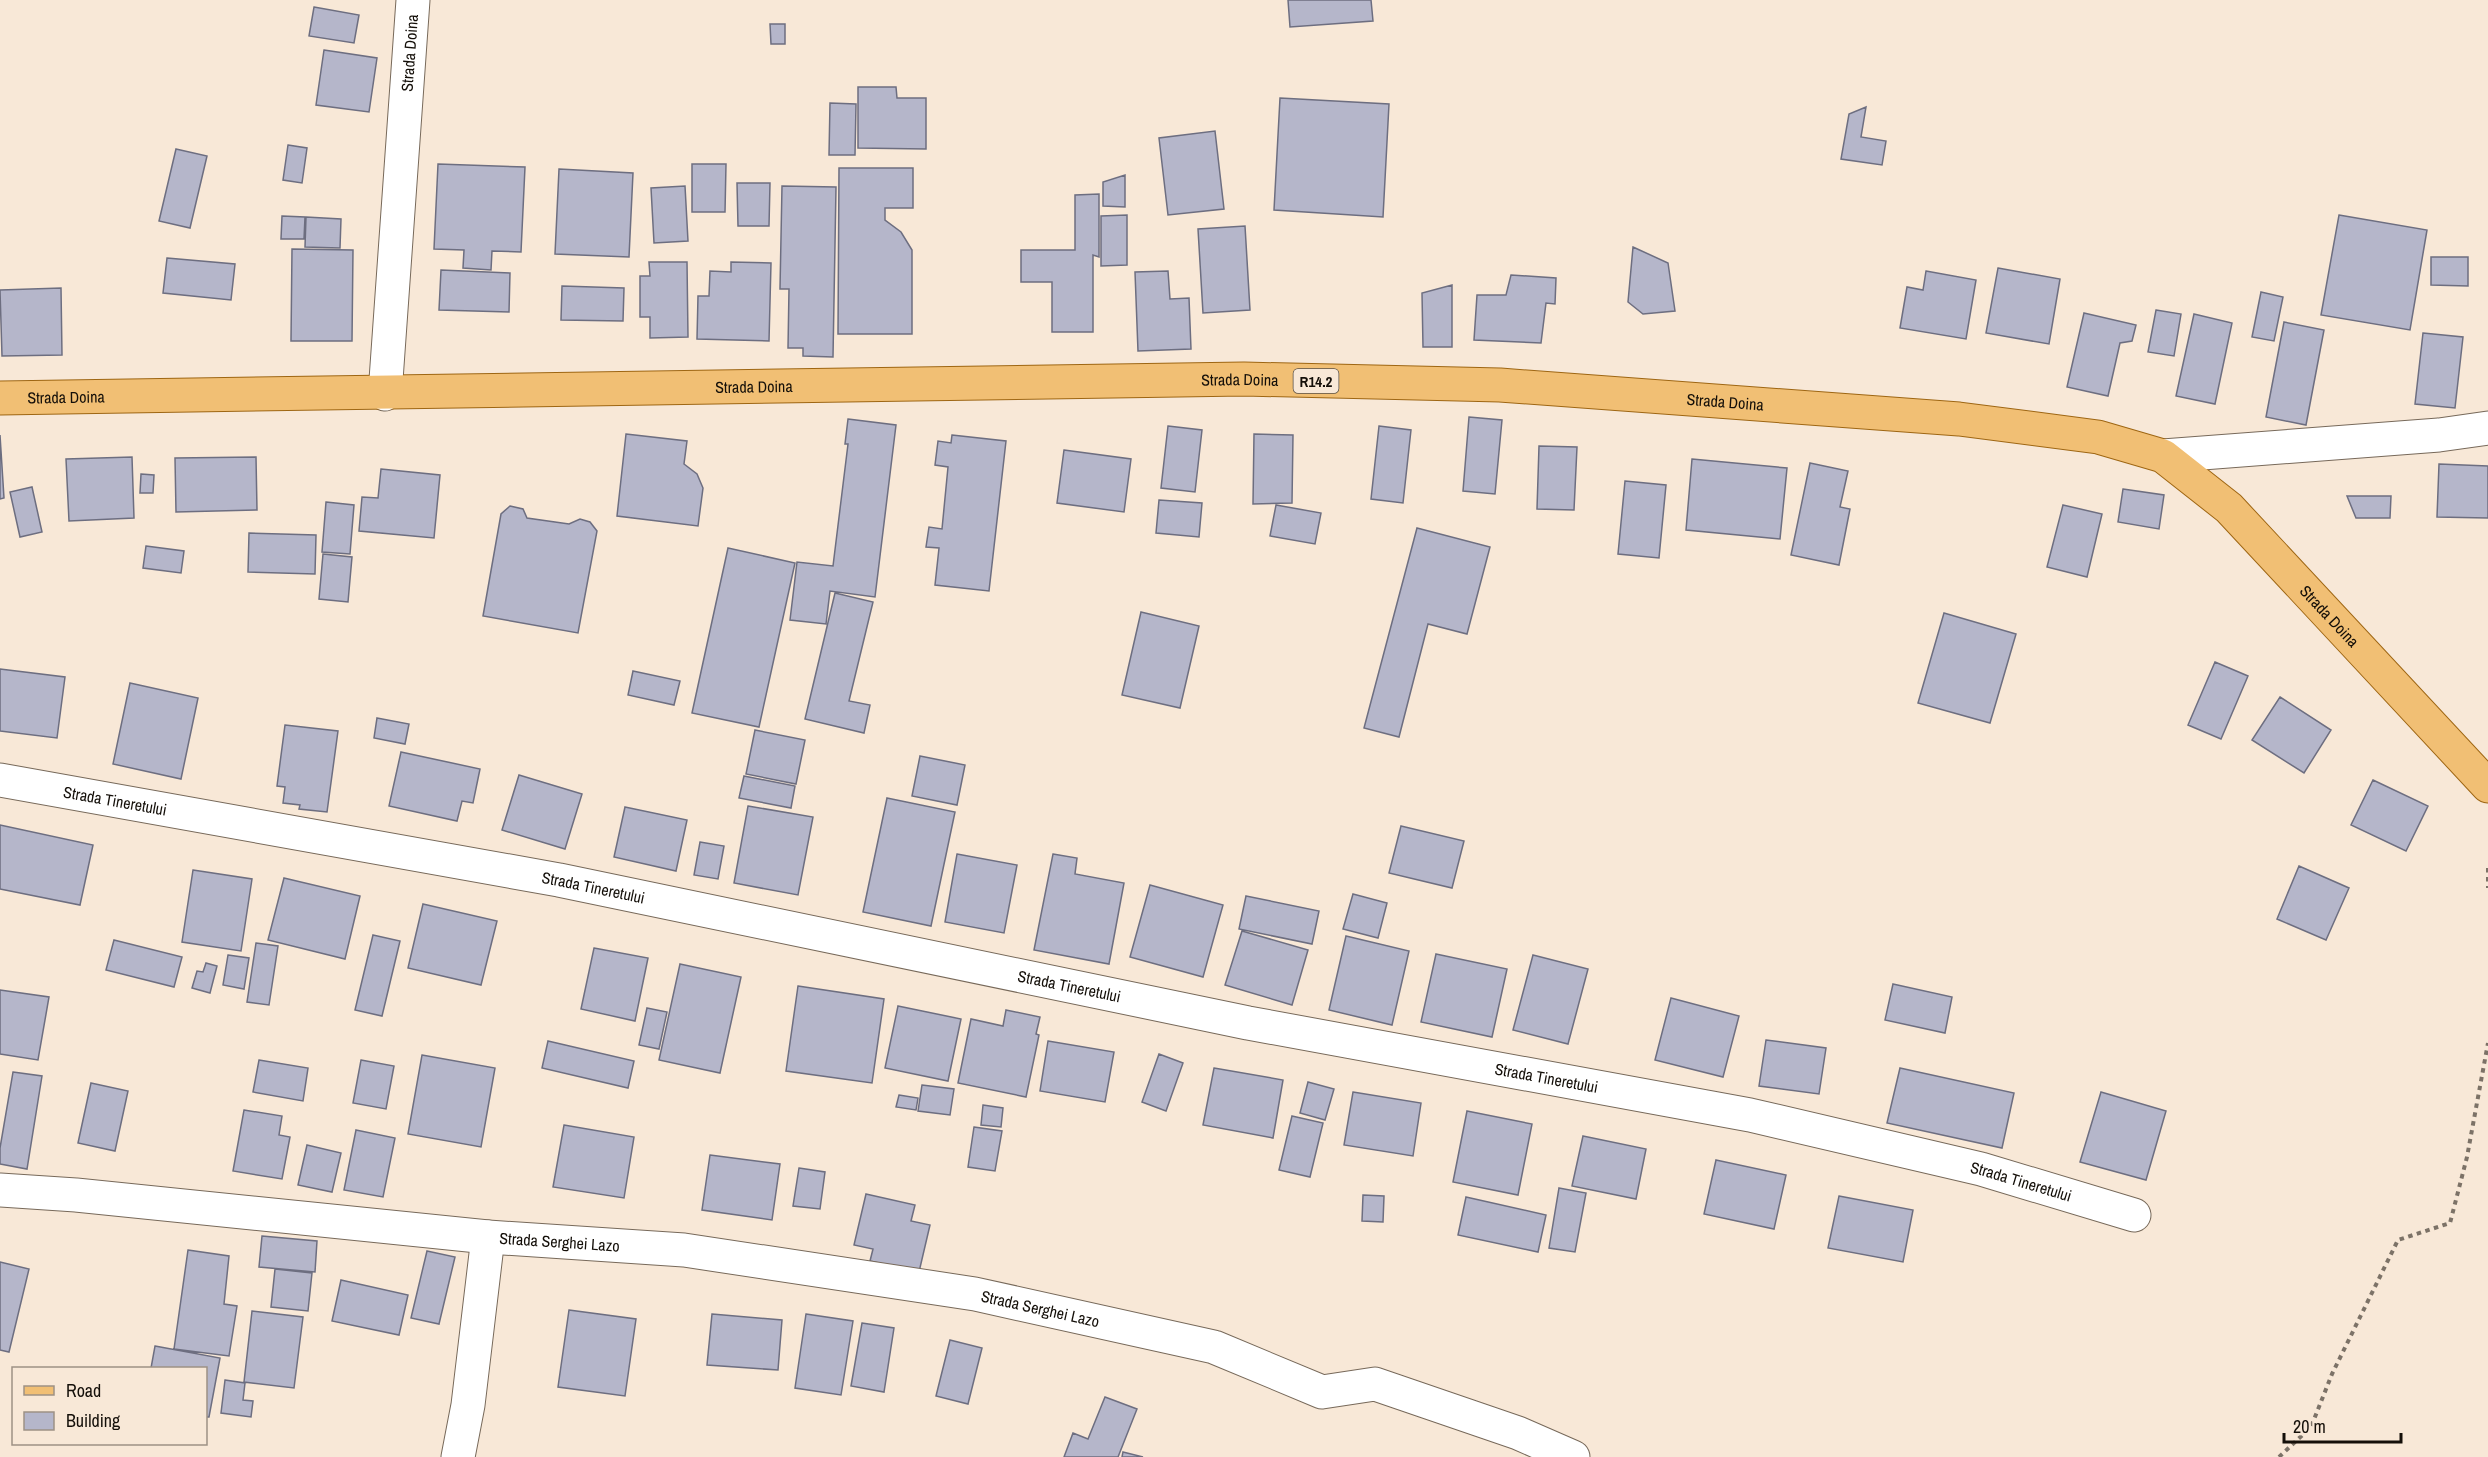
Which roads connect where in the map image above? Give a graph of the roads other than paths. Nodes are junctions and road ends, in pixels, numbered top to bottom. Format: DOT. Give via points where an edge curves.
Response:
graph roads {
  1 [pos="413,0"];
  2 [pos="385,394"];
  3 [pos="0,399"];
  4 [pos="2488,428"];
  5 [pos="2163,456"];
  6 [pos="0,780"];
  7 [pos="2488,786"];
  8 [pos="0,1190"];
  9 [pos="2134,1215"];
  10 [pos="488,1237"];
  11 [pos="458,1457"];
  12 [pos="1573,1457"];
  1 -- 2 [label="street, Strada Doina"];
  2 -- 3 [label="main road, Strada Doina / R14.2"];
  2 -- 5 [label="main road, Strada Doina / R14.2" via="1244,379 1500,385 1959,419 2098,437"];
  4 -- 5 [label="street, Strada Doina"];
  5 -- 7 [label="main road, Strada Doina / R14.2" via="2229,508"];
  6 -- 9 [label="street, Strada Tineretului" via="559,880 1248,1023 1750,1115 1981,1170"];
  8 -- 10 [label="street, Strada Serghei Lazo"];
  10 -- 11 [label="street, Strada Serghei Lazo"];
  10 -- 12 [label="street, Strada Serghei Lazo" via="684,1250 975,1294 1214,1347 1322,1392 1375,1384 1518,1433"];
}
